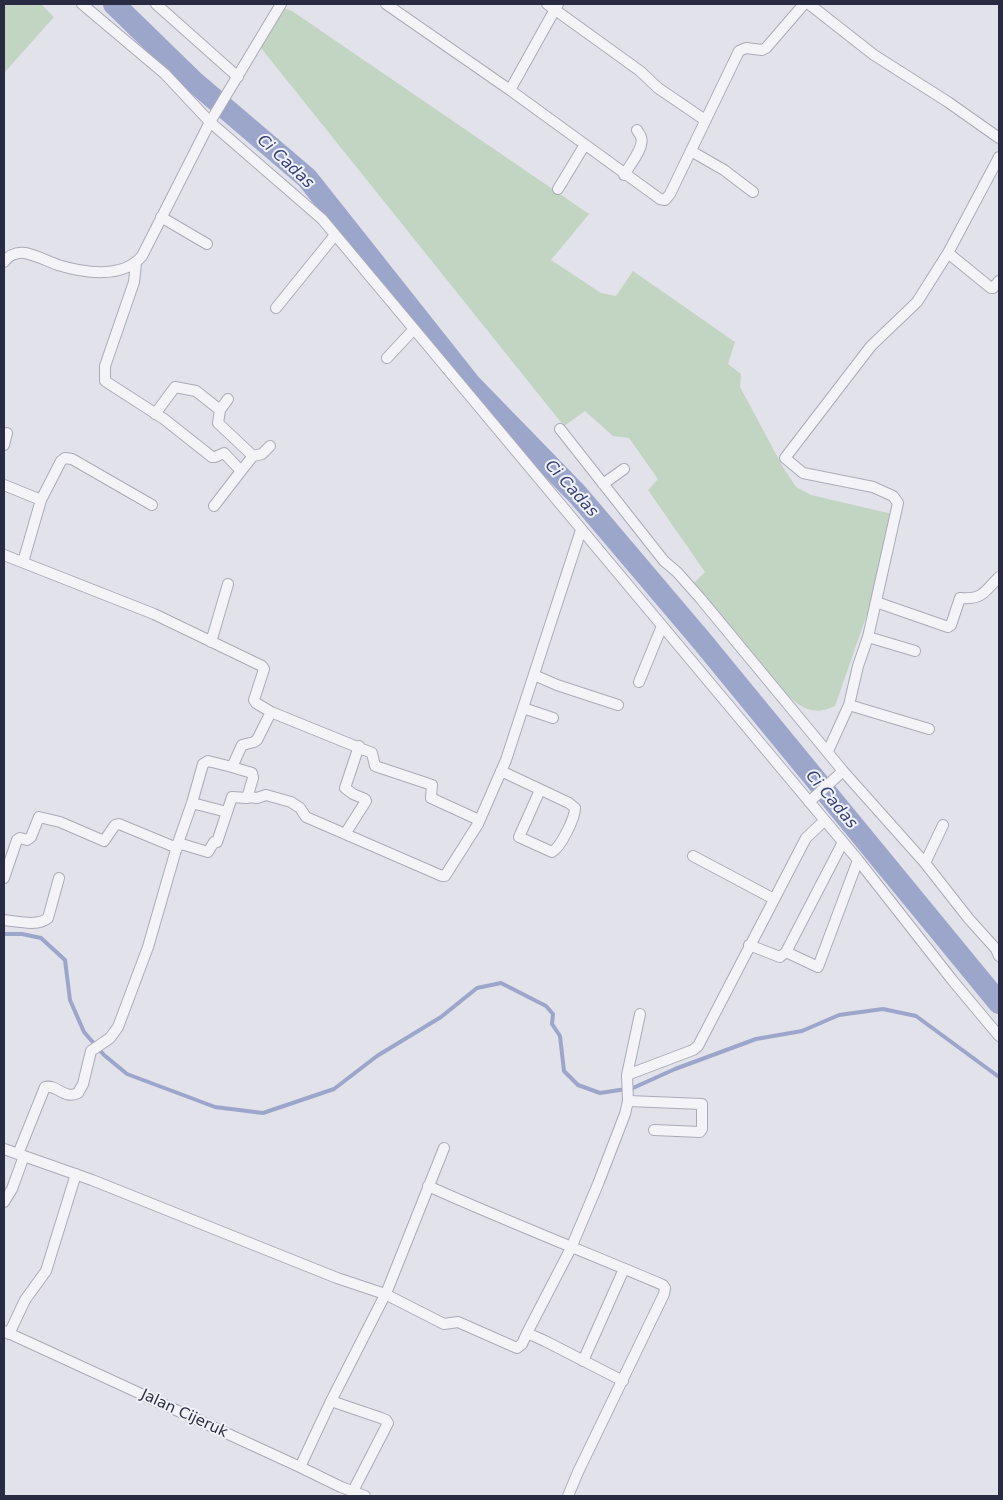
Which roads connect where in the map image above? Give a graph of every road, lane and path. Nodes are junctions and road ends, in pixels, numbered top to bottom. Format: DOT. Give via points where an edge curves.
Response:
graph roads {
  1 [pos="82,4"];
  2 [pos="156,4"];
  3 [pos="281,4"];
  4 [pos="386,4"];
  5 [pos="804,4"];
  6 [pos="809,4"];
  7 [pos="553,6"];
  8 [pos="236,79"];
  9 [pos="510,90"];
  10 [pos="212,119"];
  11 [pos="706,120"];
  12 [pos="637,130"];
  13 [pos="999,138"];
  14 [pos="584,146"];
  15 [pos="691,150"];
  16 [pos="999,157"];
  17 [pos="624,175"];
  18 [pos="558,189"];
  19 [pos="753,192"];
  20 [pos="161,218"];
  21 [pos="335,236"];
  22 [pos="207,244"];
  23 [pos="948,253"];
  24 [pos="4,262"];
  25 [pos="136,264"];
  26 [pos="999,281"];
  27 [pos="276,308"];
  28 [pos="414,329"];
  29 [pos="387,358"];
  30 [pos="228,399"];
  31 [pos="220,410"];
  32 [pos="155,414"];
  33 [pos="560,429"];
  34 [pos="7,432"];
  35 [pos="4,445"];
  36 [pos="270,446"];
  37 [pos="253,456"];
  38 [pos="624,469"];
  39 [pos="242,471"];
  40 [pos="604,484"];
  41 [pos="4,485"];
  42 [pos="41,500"];
  43 [pos="152,505"];
  44 [pos="214,506"];
  45 [pos="581,530"];
  46 [pos="4,554"];
  47 [pos="23,562"];
  48 [pos="999,577"];
  49 [pos="228,584"];
  50 [pos="876,602"];
  51 [pos="662,626"];
  52 [pos="868,637"];
  53 [pos="211,642"];
  54 [pos="915,651"];
  55 [pos="534,675"];
  56 [pos="639,682"];
  57 [pos="618,705"];
  58 [pos="849,705"];
  59 [pos="523,708"];
  60 [pos="271,712"];
  61 [pos="553,718"];
  62 [pos="929,729"];
  63 [pos="359,746"];
  64 [pos="828,751"];
  65 [pos="232,767"];
  66 [pos="501,771"];
  67 [pos="841,773"];
  68 [pos="540,790"];
  69 [pos="248,797"];
  70 [pos="811,800"];
  71 [pos="192,803"];
  72 [pos="226,812"];
  73 [pos="479,820"];
  74 [pos="824,821"];
  75 [pos="943,825"];
  76 [pos="345,834"];
  77 [pos="843,842"];
  78 [pos="177,845"];
  79 [pos="693,856"];
  80 [pos="858,860"];
  81 [pos="925,863"];
  82 [pos="4,878"];
  83 [pos="58,878"];
  84 [pos="774,899"];
  85 [pos="4,920"];
  86 [pos="749,945"];
  87 [pos="786,952"];
  88 [pos="999,956"];
  89 [pos="640,1014"];
  90 [pos="999,1036"];
  91 [pos="627,1078"];
  92 [pos="628,1099"];
  93 [pos="654,1130"];
  94 [pos="444,1148"];
  95 [pos="4,1149"];
  96 [pos="21,1155"];
  97 [pos="76,1174"];
  98 [pos="428,1186"];
  99 [pos="4,1202"];
  100 [pos="571,1248"];
  101 [pos="624,1269"];
  102 [pos="385,1294"];
  103 [pos="6,1333"];
  104 [pos="527,1333"];
  105 [pos="583,1361"];
  106 [pos="623,1381"];
  107 [pos="331,1401"];
  108 [pos="300,1467"];
  109 [pos="353,1491"];
  110 [pos="365,1496"];
  111 [pos="568,1496"];
  1 -- 10 [label="street" via="165,74"];
  2 -- 8 [label="street"];
  3 -- 8 [label="street"];
  4 -- 9 [label="street"];
  5 -- 11 [label="street" via="766,48 739,50"];
  6 -- 13 [label="street" via="874,55"];
  7 -- 9 [label="street"];
  7 -- 11 [label="street" via="640,70 658,88"];
  8 -- 10 [label="street"];
  9 -- 14 [label="street"];
  10 -- 20 [label="street"];
  10 -- 21 [label="street" via="322,219"];
  11 -- 15 [label="street"];
  12 -- 17 [label="street" via="641,142"];
  14 -- 17 [label="street"];
  14 -- 18 [label="street"];
  15 -- 17 [label="street" via="665,200"];
  15 -- 19 [label="street"];
  16 -- 23 [label="street"];
  20 -- 22 [label="street"];
  20 -- 25 [label="street"];
  21 -- 27 [label="street"];
  21 -- 28 [label="street"];
  23 -- 26 [label="street" via="991,288"];
  23 -- 50 [label="street" via="917,302 870,346 785,458 802,473 873,486 896,499 897,508"];
  24 -- 25 [label="street" via="10,255 24,253 79,271 111,271"];
  25 -- 32 [label="street" via="134,282 104,377 109,384"];
  28 -- 29 [label="street"];
  28 -- 45 [label="street"];
  30 -- 31 [label="street"];
  31 -- 32 [label="street" via="196,390 175,387"];
  31 -- 37 [label="street" via="219,425"];
  32 -- 39 [label="street" via="213,457 224,452"];
  33 -- 40 [label="street"];
  34 -- 35 [label="street"];
  36 -- 37 [label="street" via="262,454"];
  37 -- 39 [label="street"];
  38 -- 40 [label="street"];
  39 -- 44 [label="street"];
  40 -- 64 [label="street" via="664,561 700,598"];
  41 -- 42 [label="street"];
  42 -- 43 [label="street" via="65,458"];
  42 -- 47 [label="street"];
  45 -- 51 [label="street"];
  45 -- 55 [label="street"];
  46 -- 47 [label="street"];
  47 -- 53 [label="street" via="154,614"];
  48 -- 50 [label="street" via="991,588 974,599 960,598 948,627"];
  49 -- 53 [label="street"];
  50 -- 52 [label="street"];
  51 -- 56 [label="street"];
  51 -- 70 [label="street"];
  52 -- 54 [label="street"];
  52 -- 58 [label="street"];
  53 -- 60 [label="street" via="264,667 254,700"];
  55 -- 57 [label="street"];
  55 -- 59 [label="street"];
  58 -- 62 [label="street"];
  58 -- 64 [label="street"];
  59 -- 61 [label="street"];
  59 -- 66 [label="street"];
  60 -- 63 [label="street"];
  60 -- 65 [label="street" via="257,740 242,745"];
  63 -- 73 [label="street" via="373,754 375,766 432,785 431,798"];
  63 -- 76 [label="street" via="345,788 366,801"];
  64 -- 67 [label="street"];
  65 -- 69 [label="street" via="254,775"];
  65 -- 71 [label="street" via="204,762"];
  66 -- 68 [label="street"];
  66 -- 73 [label="street"];
  67 -- 70 [label="street"];
  67 -- 81 [label="street"];
  68 -- 68 [label="street" via="575,808 566,834 552,852 519,836"];
  69 -- 72 [label="street" via="232,796"];
  69 -- 76 [label="street" via="266,795 292,802 306,818"];
  70 -- 74 [label="street"];
  71 -- 72 [label="street"];
  71 -- 78 [label="street"];
  72 -- 78 [label="street" via="218,840 210,851"];
  73 -- 76 [label="street" via="442,876"];
  74 -- 77 [label="street"];
  74 -- 84 [label="street" via="806,838"];
  75 -- 81 [label="street"];
  77 -- 80 [label="street"];
  77 -- 87 [label="street"];
  78 -- 82 [label="street" via="119,824 104,841 39,816 31,837 17,840"];
  78 -- 96 [label="street" via="148,947 115,1033 89,1054 78,1093 70,1096 45,1087"];
  79 -- 84 [label="street"];
  80 -- 87 [label="street" via="818,967"];
  80 -- 90 [label="street"];
  81 -- 88 [label="street"];
  83 -- 85 [label="street" via="48,918 33,922"];
  84 -- 86 [label="street"];
  86 -- 87 [label="street" via="780,957"];
  86 -- 91 [label="street" via="696,1049"];
  89 -- 91 [label="street"];
  91 -- 92 [label="street"];
  92 -- 93 [label="street" via="702,1104 700,1132"];
  92 -- 100 [label="street" via="619,1130"];
  94 -- 98 [label="street"];
  95 -- 96 [label="street"];
  96 -- 97 [label="street"];
  96 -- 99 [label="street" via="12,1188"];
  97 -- 102 [label="street"];
  97 -- 103 [label="street" via="46,1271"];
  98 -- 100 [label="street"];
  98 -- 102 [label="street"];
  100 -- 101 [label="street"];
  100 -- 104 [label="street"];
  101 -- 105 [label="street"];
  101 -- 106 [label="street" via="662,1286 664,1294"];
  102 -- 104 [label="street" via="444,1324 458,1322 515,1348 520,1347"];
  102 -- 107 [label="street"];
  103 -- 108 [label="street, Jalan Cijeruk"];
  104 -- 105 [label="street"];
  105 -- 106 [label="street"];
  106 -- 111 [label="street"];
  107 -- 108 [label="street"];
  107 -- 109 [label="street" via="388,1423"];
  108 -- 109 [label="street, Jalan Cijeruk"];
  109 -- 110 [label="street, Jalan Cijeruk"];
}
